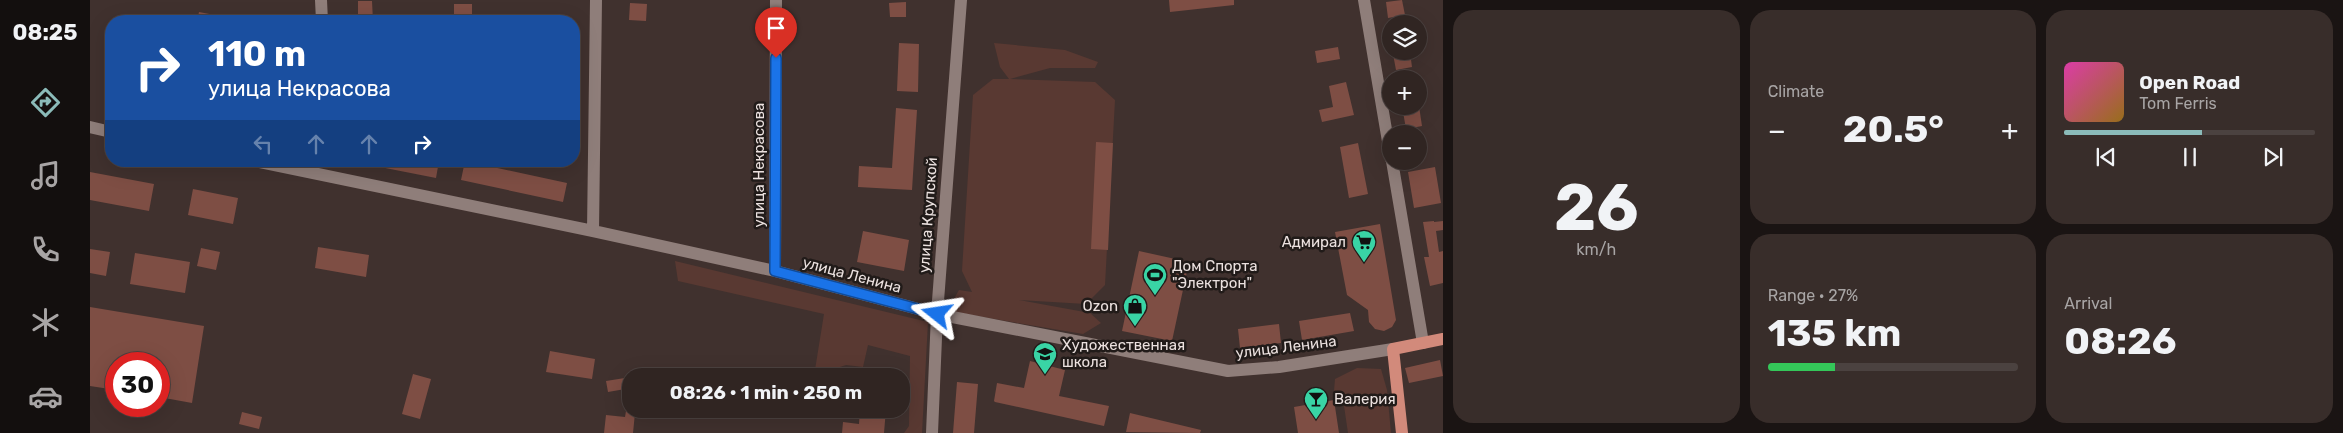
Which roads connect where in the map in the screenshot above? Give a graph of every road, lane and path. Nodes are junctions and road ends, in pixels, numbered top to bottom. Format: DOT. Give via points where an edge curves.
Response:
graph roads {
  1 [pos="321,0"];
  2 [pos="596,0"];
  3 [pos="776,0"];
  4 [pos="961,0"];
  5 [pos="1364,0"];
  6 [pos="322,15"];
  7 [pos="1385,125"];
  8 [pos="90,127"];
  9 [pos="105,131"];
  10 [pos="311,167"];
  11 [pos="1393,170"];
  12 [pos="593,231"];
  13 [pos="775,271"];
  14 [pos="937,314"];
  15 [pos="1443,339"];
  16 [pos="1423,343"];
  17 [pos="1393,349"];
  18 [pos="932,433"];
  19 [pos="1402,433"];
  1 -- 6 [label="street"];
  2 -- 12 [label="street"];
  3 -- 13 [label="street, улица Некрасова"];
  4 -- 14 [label="street, улица Крупской"];
  5 -- 7 [label="street"];
  8 -- 9 [label="street"];
  10 -- 12 [label="street, улица Ленина"];
  11 -- 16 [label="street"];
  12 -- 13 [label="street, улица Ленина"];
  13 -- 14 [label="street, улица Ленина"];
  14 -- 17 [label="street, улица Ленина" via="1228,371"];
  14 -- 18 [label="street, улица Крупской"];
  15 -- 16 [label="main road, улица Ленина"];
  16 -- 17 [label="main road, улица Ленина"];
  17 -- 19 [label="main road"];
}
